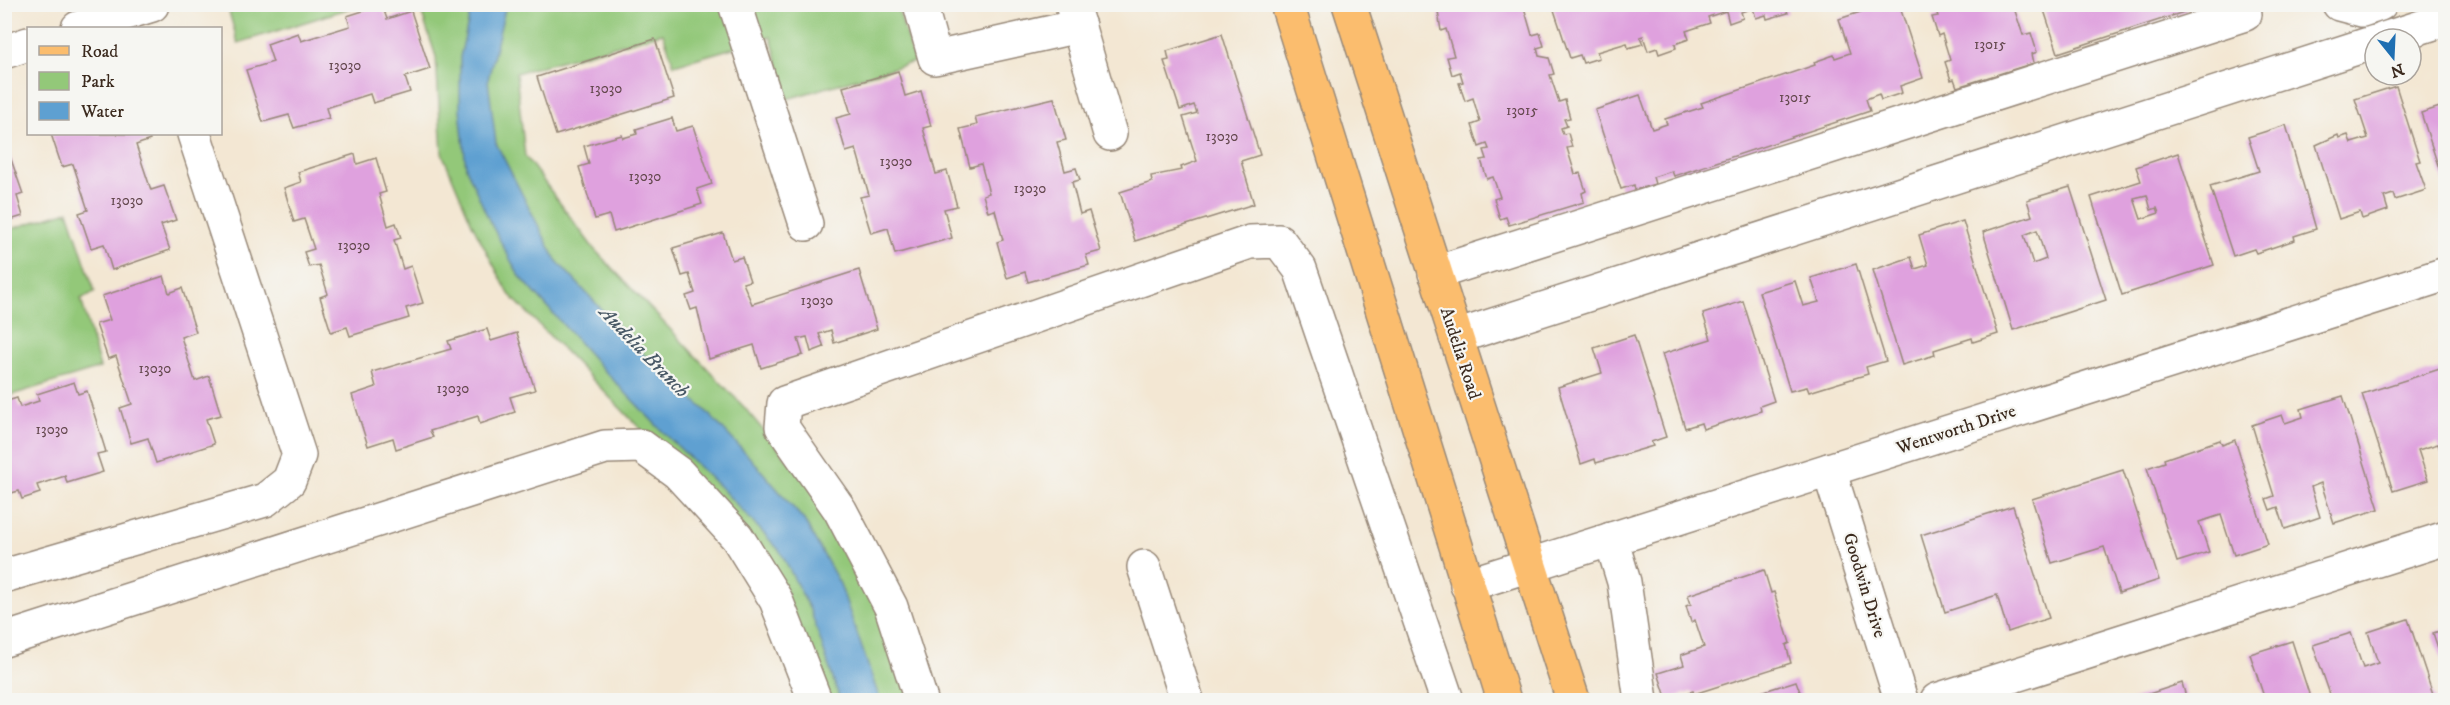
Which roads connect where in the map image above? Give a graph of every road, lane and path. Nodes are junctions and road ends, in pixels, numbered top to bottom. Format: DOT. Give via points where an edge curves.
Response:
graph roads {
  1 [pos="735,4"];
  2 [pos="920,4"];
  3 [pos="1287,4"];
  4 [pos="1349,4"];
  5 [pos="2241,4"];
  6 [pos="2339,4"];
  7 [pos="2380,4"];
  8 [pos="152,5"];
  9 [pos="1075,15"];
  10 [pos="2445,19"];
  11 [pos="81,27"];
  12 [pos="160,27"];
  13 [pos="2421,27"];
  14 [pos="27,44"];
  15 [pos="2363,46"];
  16 [pos="4,52"];
  17 [pos="1110,134"];
  18 [pos="194,135"];
  19 [pos="806,224"];
  20 [pos="1435,273"];
  21 [pos="2445,274"];
  22 [pos="1456,337"];
  23 [pos="1829,470"];
  24 [pos="2445,538"];
  25 [pos="1611,539"];
  26 [pos="1530,566"];
  27 [pos="1144,567"];
  28 [pos="4,576"];
  29 [pos="1467,585"];
  30 [pos="4,640"];
  31 [pos="815,700"];
  32 [pos="921,700"];
  33 [pos="1186,700"];
  34 [pos="1447,700"];
  35 [pos="1504,700"];
  36 [pos="1574,700"];
  37 [pos="1641,700"];
  38 [pos="1901,700"];
  39 [pos="1937,700"];
  1 -- 19 [label="street"];
  2 -- 9 [label="street" via="935,58"];
  3 -- 29 [label="main road"];
  4 -- 20 [label="main road, Audelia Road"];
  5 -- 20 [label="street" via="2245,14"];
  6 -- 7 [label="street" via="2362,10"];
  8 -- 11 [label="street"];
  8 -- 12 [label="street"];
  9 -- 17 [label="street"];
  10 -- 13 [label="street"];
  14 -- 16 [label="street"];
  15 -- 22 [label="street"];
  18 -- 28 [label="street" via="299,456 289,481 265,500"];
  20 -- 22 [label="main road, Audelia Road"];
  21 -- 23 [label="street, Wentworth Drive"];
  22 -- 26 [label="main road, Audelia Road"];
  23 -- 25 [label="street, Wentworth Drive"];
  23 -- 38 [label="street, Goodwin Drive"];
  24 -- 39 [label="street"];
  25 -- 26 [label="street, Wentworth Drive"];
  25 -- 37 [label="street" via="1624,582"];
  26 -- 29 [label="street, Wentworth Drive"];
  26 -- 36 [label="main road, Audelia Road"];
  27 -- 33 [label="street"];
  29 -- 35 [label="main road"];
  30 -- 31 [label="street" via="604,447 641,446 678,473 737,537 776,600"];
  32 -- 34 [label="street" via="891,607 840,510 782,427 784,403 1250,242 1279,241 1300,268"];
}
